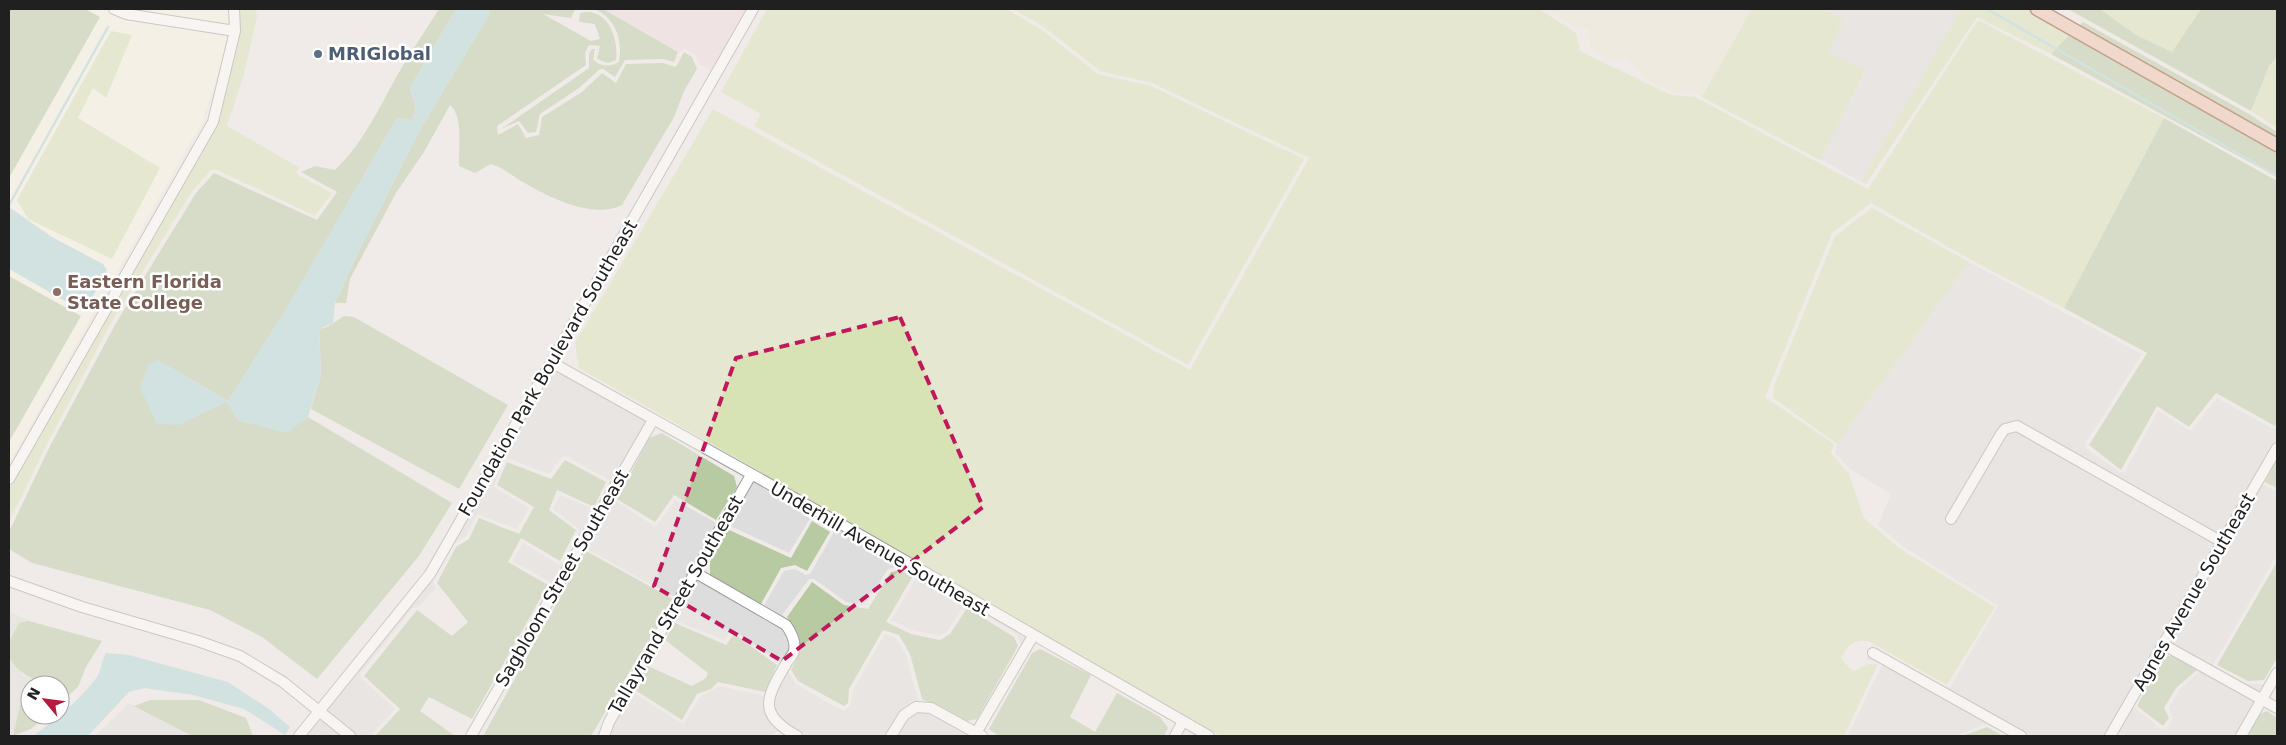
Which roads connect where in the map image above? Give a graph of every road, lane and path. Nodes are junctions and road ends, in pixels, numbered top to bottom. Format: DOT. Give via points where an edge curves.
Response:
graph roads {
  1 [pos="114,9"];
  2 [pos="234,9"];
  3 [pos="753,9"];
  4 [pos="2037,9"];
  5 [pos="235,31"];
  6 [pos="2277,146"];
  7 [pos="551,362"];
  8 [pos="653,420"];
  9 [pos="2277,448"];
  10 [pos="751,475"];
  11 [pos="9,478"];
  12 [pos="1951,519"];
  13 [pos="2222,542"];
  14 [pos="696,573"];
  15 [pos="9,581"];
  16 [pos="1033,636"];
  17 [pos="2164,645"];
  18 [pos="1873,653"];
  19 [pos="2277,673"];
  20 [pos="2262,700"];
  21 [pos="2277,708"];
  22 [pos="318,711"];
  23 [pos="1183,721"];
  24 [pos="979,735"];
  25 [pos="299,736"];
  26 [pos="350,736"];
  27 [pos="471,736"];
  28 [pos="604,736"];
  29 [pos="797,736"];
  30 [pos="891,736"];
  31 [pos="1175,736"];
  32 [pos="1209,736"];
  33 [pos="2021,736"];
  34 [pos="2110,736"];
  35 [pos="2241,736"];
  1 -- 5 [label="street" via="126,14"];
  2 -- 5 [label="street"];
  3 -- 7 [label="street, Foundation Park Boulevard Southeast"];
  4 -- 6 [label="main road"];
  5 -- 11 [label="street" via="212,122"];
  7 -- 8 [label="street, Underhill Avenue Southeast"];
  7 -- 22 [label="street, Foundation Park Boulevard Southeast" via="430,574"];
  8 -- 10 [label="street, Underhill Avenue Southeast"];
  8 -- 27 [label="street, Sagbloom Street Southeast"];
  9 -- 13 [label="street, Agnes Avenue Southeast"];
  10 -- 14 [label="street, Tallayrand Street Southeast"];
  10 -- 16 [label="street, Underhill Avenue Southeast"];
  12 -- 13 [label="street" via="2001,434 2012,426 2022,427"];
  13 -- 17 [label="street, Agnes Avenue Southeast"];
  14 -- 28 [label="street, Tallayrand Street Southeast" via="609,722"];
  14 -- 29 [label="street" via="790,630 794,651 770,691 768,706 773,718"];
  15 -- 22 [label="street" via="240,656 283,682"];
  16 -- 23 [label="street, Underhill Avenue Southeast"];
  16 -- 24 [label="street"];
  17 -- 20 [label="street"];
  17 -- 34 [label="street, Agnes Avenue Southeast"];
  18 -- 33 [label="street"];
  19 -- 20 [label="street"];
  20 -- 21 [label="street"];
  20 -- 35 [label="street"];
  22 -- 25 [label="street, Foundation Park Boulevard Southeast"];
  22 -- 26 [label="street"];
  23 -- 31 [label="street"];
  23 -- 32 [label="street, Underhill Avenue Southeast"];
  24 -- 30 [label="street" via="931,708 916,707 904,715"];
}
